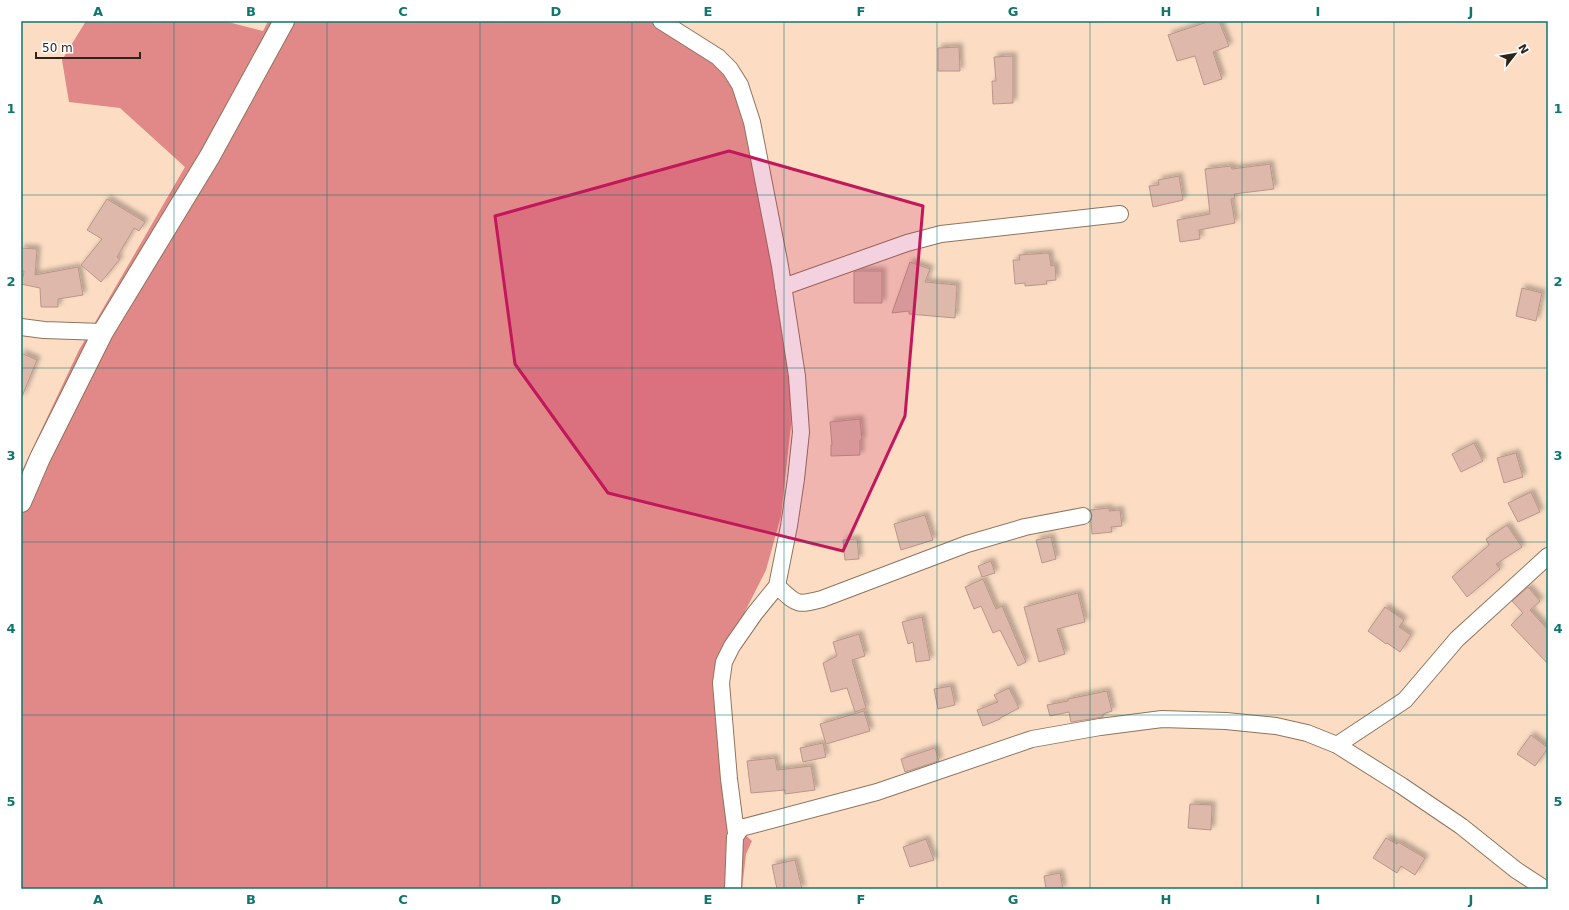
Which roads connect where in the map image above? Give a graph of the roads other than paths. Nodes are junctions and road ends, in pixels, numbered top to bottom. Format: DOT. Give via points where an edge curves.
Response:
graph roads {
  1 [pos="284,21"];
  2 [pos="661,21"];
  3 [pos="1120,214"];
  4 [pos="783,287"];
  5 [pos="21,327"];
  6 [pos="103,332"];
  7 [pos="21,501"];
  8 [pos="1084,516"];
  9 [pos="1548,556"];
  10 [pos="777,586"];
  11 [pos="1337,745"];
  12 [pos="736,833"];
  13 [pos="733,889"];
  14 [pos="1545,889"];
  1 -- 6 [label="main road" via="210,156"];
  2 -- 4 [label="street" via="718,57 730,69 740,85 752,122"];
  3 -- 4 [label="street" via="941,234 907,243"];
  4 -- 10 [label="street" via="797,376 801,432 789,526"];
  5 -- 6 [label="street"];
  6 -- 7 [label="main road"];
  8 -- 10 [label="street" via="1025,527 967,544 822,599 802,604 795,602"];
  9 -- 11 [label="street" via="1457,639 1405,700"];
  10 -- 12 [label="street" via="747,624 724,662 721,683"];
  11 -- 12 [label="street" via="1308,733 1226,720 1162,719 1100,727 1032,739 877,792 741,828"];
  11 -- 14 [label="street" via="1461,826 1516,870"];
  12 -- 13 [label="street"];
}
